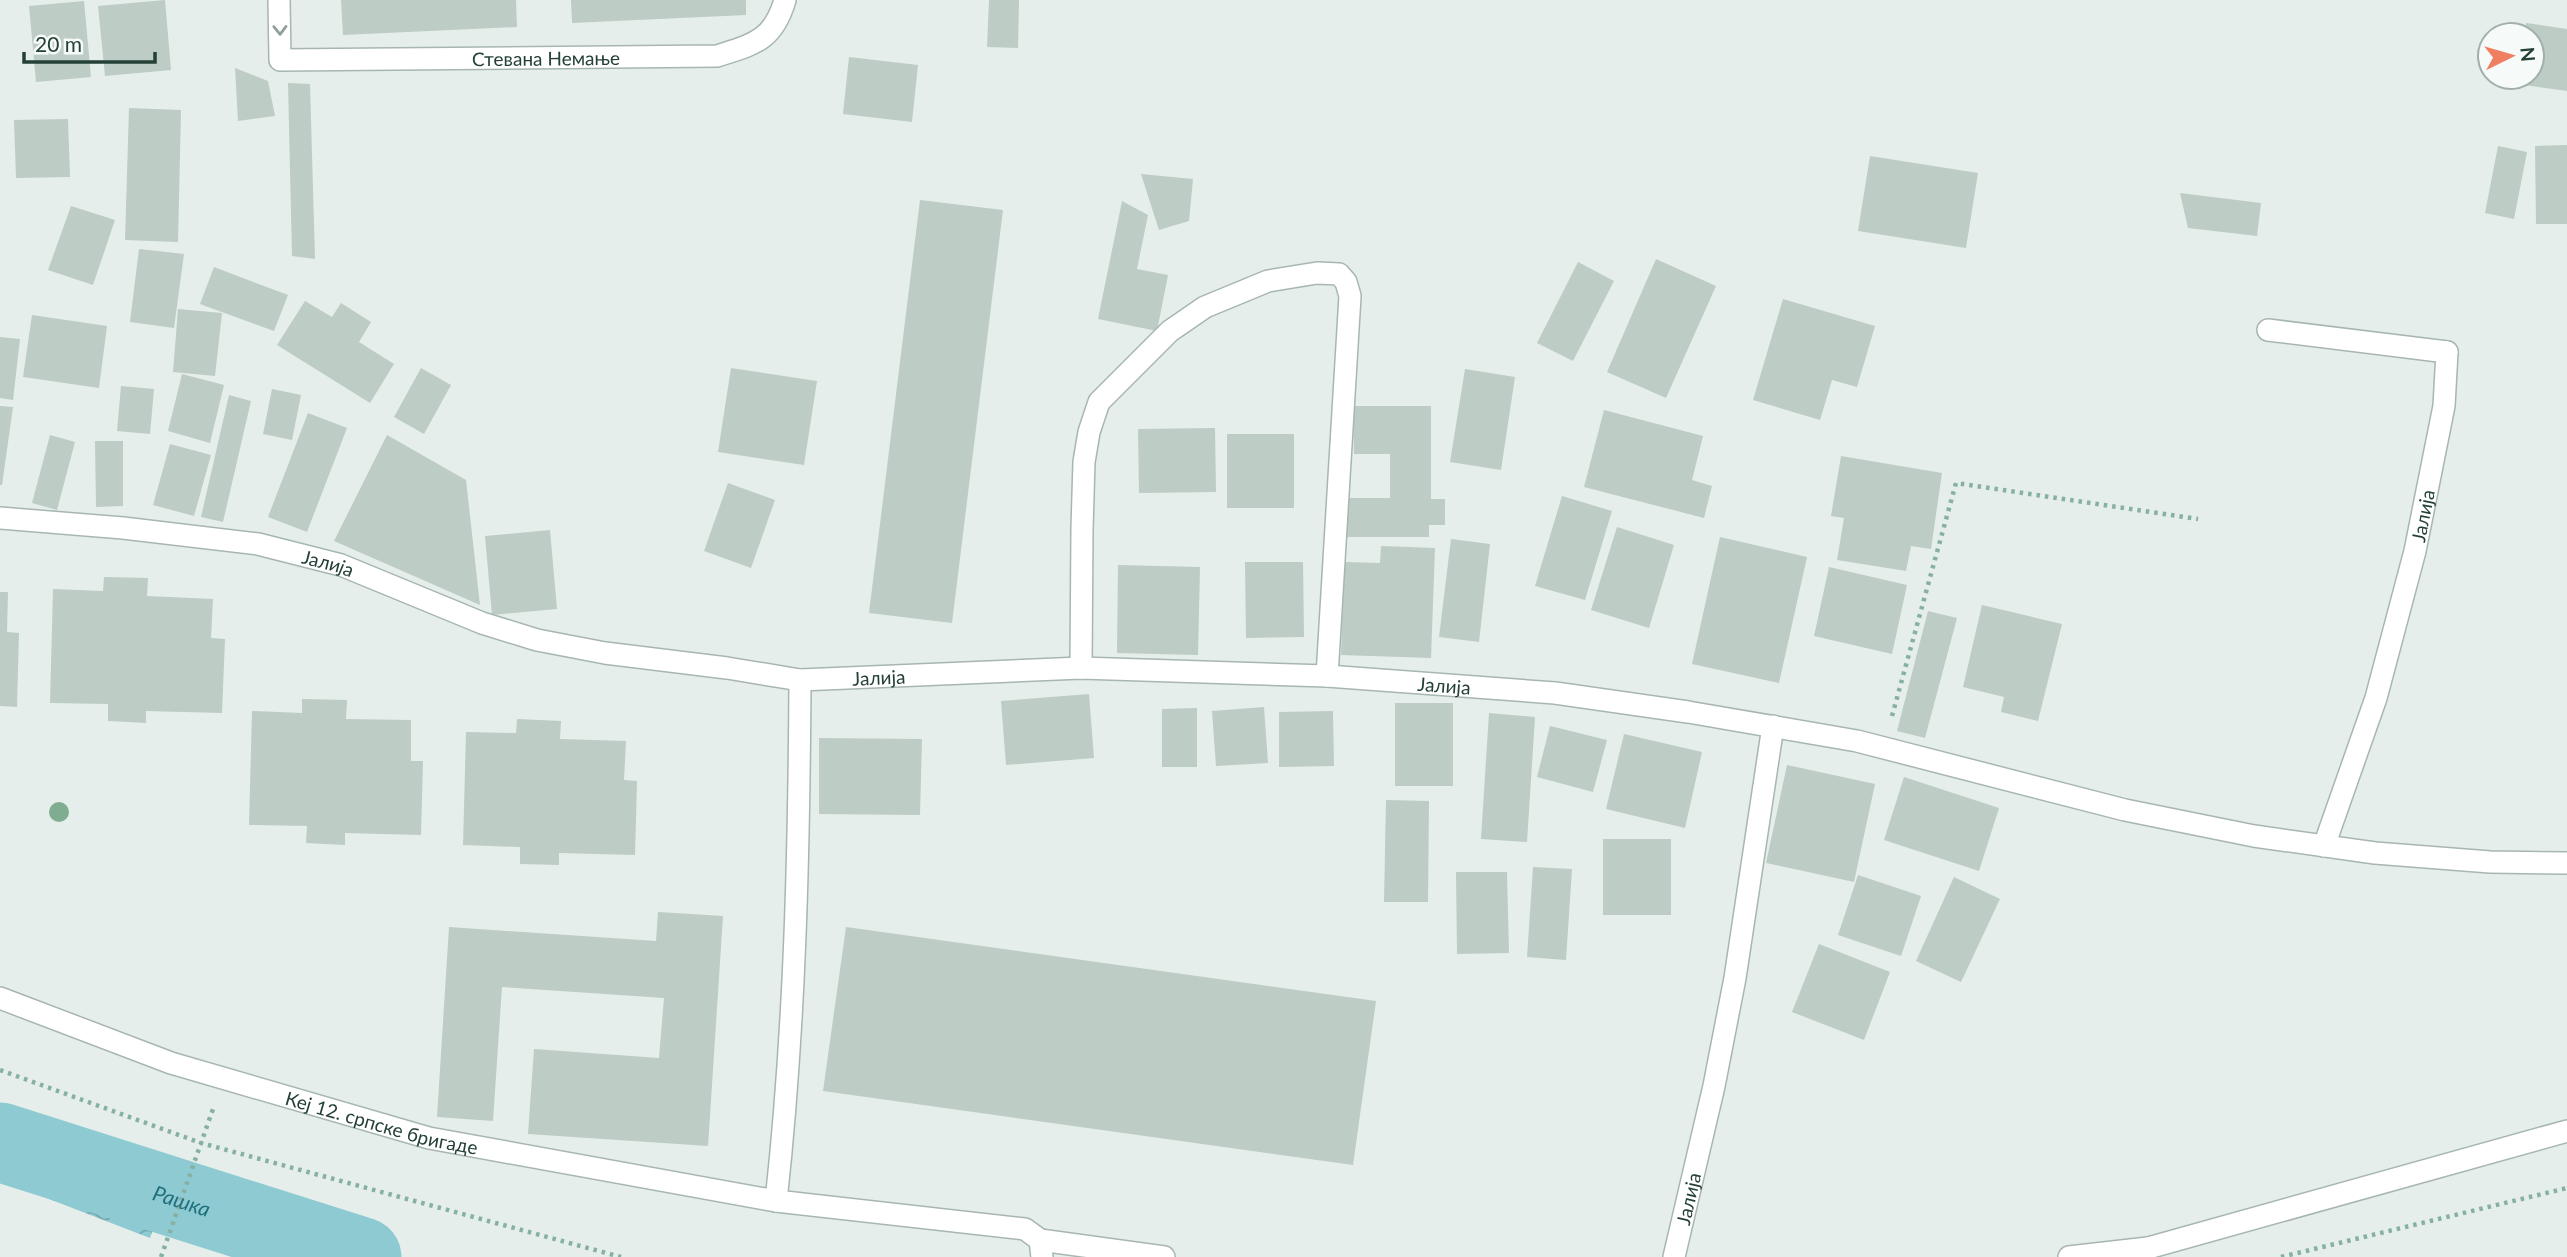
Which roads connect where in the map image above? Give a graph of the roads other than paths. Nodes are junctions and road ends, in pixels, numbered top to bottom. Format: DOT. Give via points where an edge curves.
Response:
graph roads {
  1 [pos="279,0"];
  2 [pos="785,0"];
  3 [pos="2268,331"];
  4 [pos="0,518"];
  5 [pos="1081,668"];
  6 [pos="1327,676"];
  7 [pos="800,680"];
  8 [pos="1773,726"];
  9 [pos="2324,846"];
  10 [pos="2567,863"];
  11 [pos="0,998"];
  12 [pos="2567,1130"];
  13 [pos="776,1201"];
  14 [pos="1041,1248"];
  15 [pos="1164,1257"];
  16 [pos="1674,1257"];
  17 [pos="2069,1257"];
  1 -- 2 [label="street, Стевана Немање, one-way" via="280,60 716,57 758,42 779,20"];
  3 -- 9 [label="street, Јалија" via="2447,352 2444,405 2415,551 2376,698"];
  4 -- 7 [label="street, Јалија" via="258,544 341,565 482,623 537,640"];
  5 -- 6 [label="street, Јалија"];
  5 -- 6 [label="street" via="1084,462 1099,402 1170,331 1205,307 1268,281 1317,273 1339,274 1350,296"];
  5 -- 7 [label="street, Јалија"];
  6 -- 8 [label="street, Јалија" via="1555,693"];
  7 -- 13 [label="street" via="792,980"];
  8 -- 9 [label="street, Јалија" via="1883,747 2124,810"];
  8 -- 16 [label="street, Јалија" via="1735,978"];
  9 -- 10 [label="street, Јалија" via="2439,859"];
  11 -- 13 [label="street, Кеј 12. српске бригаде" via="171,1063 429,1138"];
  12 -- 17 [label="street" via="2148,1248"];
  13 -- 14 [label="street, Кеј 12. српске бригаде" via="998,1224 1025,1229"];
  14 -- 15 [label="street, Кеј 12. српске бригаде"];
}
